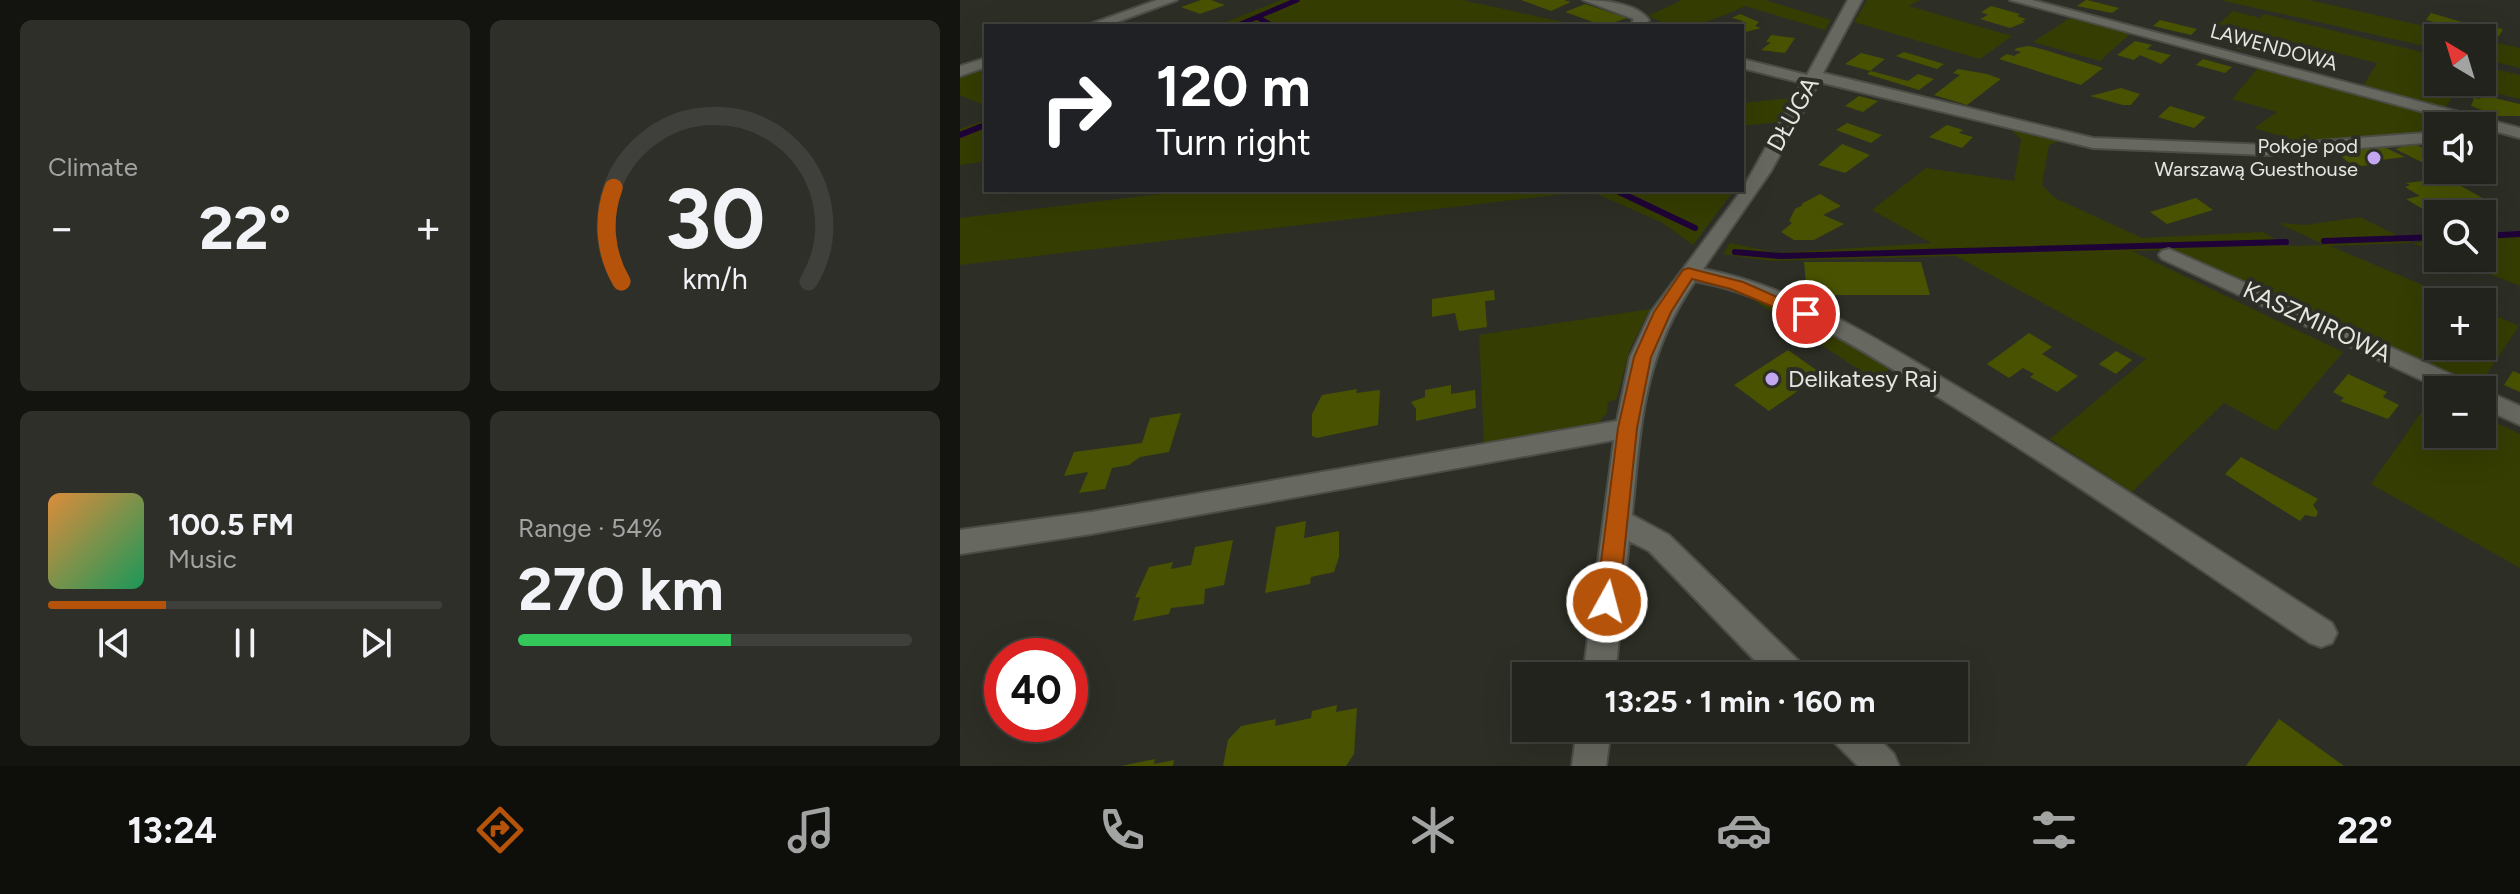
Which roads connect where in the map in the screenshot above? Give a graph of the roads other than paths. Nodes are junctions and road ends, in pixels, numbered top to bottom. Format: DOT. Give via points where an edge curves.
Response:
graph roads {
  1 [pos="1170,0"];
  2 [pos="1590,0"];
  3 [pos="1855,0"];
  4 [pos="2017,0"];
  5 [pos="1098,24"];
  6 [pos="1639,24"];
  7 [pos="984,63"];
  8 [pos="1744,63"];
  9 [pos="960,71"];
  10 [pos="1813,78"];
  11 [pos="2520,133"];
  12 [pos="2496,134"];
  13 [pos="2424,138"];
  14 [pos="2169,255"];
  15 [pos="1688,273"];
  16 [pos="2433,376"];
  17 [pos="2496,405"];
  18 [pos="2520,416"];
  19 [pos="1628,428"];
  20 [pos="1617,521"];
  21 [pos="960,542"];
  22 [pos="2321,633"];
  23 [pos="1601,662"];
  24 [pos="1778,662"];
  25 [pos="1592,742"];
  26 [pos="1858,742"];
  27 [pos="1589,766"];
  28 [pos="1882,766"];
  1 -- 5 [label="street"];
  2 -- 6 [label="street" via="1639,16"];
  3 -- 10 [label="street, DŁUGA"];
  4 -- 11 [label="street, LAWENDOWA"];
  7 -- 9 [label="street"];
  8 -- 10 [label="street"];
  10 -- 13 [label="street" via="2093,143 2268,150"];
  10 -- 15 [label="street, DŁUGA" via="1762,171"];
  11 -- 12 [label="street"];
  14 -- 16 [label="street, KASZMIROWA"];
  15 -- 19 [label="street, DŁUGA" via="1642,357"];
  15 -- 22 [label="street" via="1779,301 1860,340 1969,403"];
  17 -- 18 [label="street"];
  19 -- 20 [label="street, DŁUGA"];
  19 -- 21 [label="street"];
  20 -- 23 [label="street, DŁUGA"];
  20 -- 24 [label="street" via="1659,543"];
  25 -- 27 [label="street"];
  26 -- 28 [label="street"];
}
